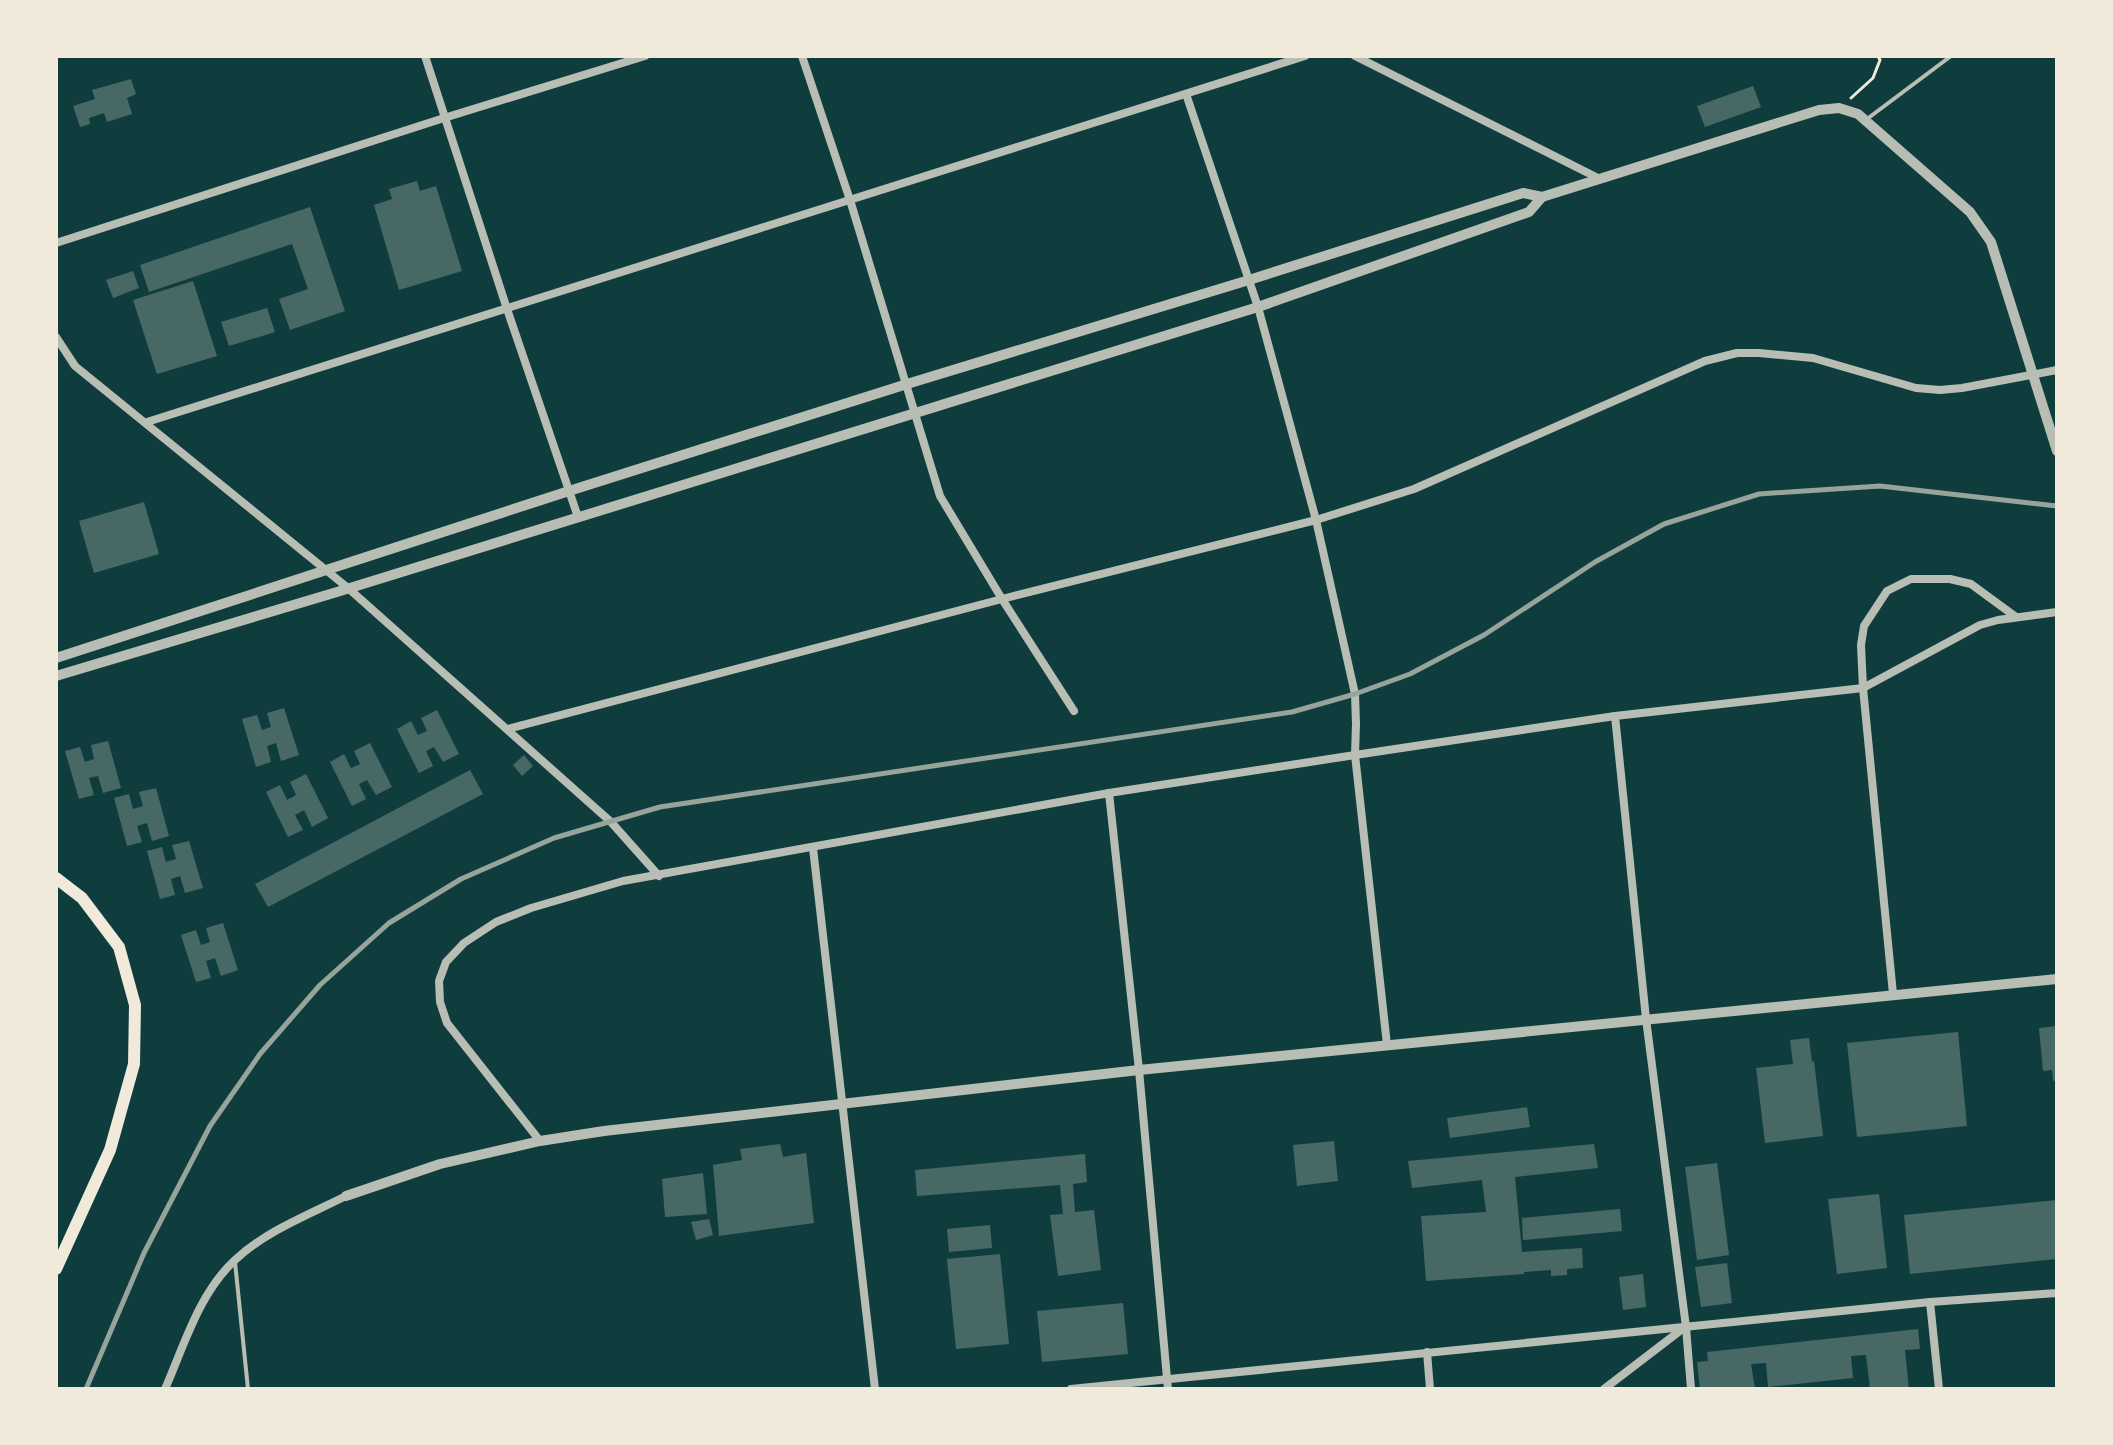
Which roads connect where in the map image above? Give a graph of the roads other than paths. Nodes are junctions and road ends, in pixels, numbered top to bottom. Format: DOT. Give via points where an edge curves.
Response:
graph roads {
  1 [pos="425,56"];
  2 [pos="645,56"];
  3 [pos="802,56"];
  4 [pos="1305,56"];
  5 [pos="1355,56"];
  6 [pos="1951,56"];
  7 [pos="1186,94"];
  8 [pos="444,118"];
  9 [pos="1865,120"];
  10 [pos="1600,179"];
  11 [pos="1542,197"];
  12 [pos="850,200"];
  13 [pos="56,243"];
  14 [pos="1249,280"];
  15 [pos="1258,307"];
  16 [pos="507,309"];
  17 [pos="56,337"];
  18 [pos="2057,370"];
  19 [pos="2032,374"];
  20 [pos="907,384"];
  21 [pos="915,413"];
  22 [pos="147,422"];
  23 [pos="2057,451"];
  24 [pos="569,491"];
  25 [pos="578,517"];
  26 [pos="1316,520"];
  27 [pos="324,570"];
  28 [pos="348,588"];
  29 [pos="1002,599"];
  30 [pos="2057,612"];
  31 [pos="184,616"];
  32 [pos="2016,617"];
  33 [pos="192,636"];
  34 [pos="117,638"];
  35 [pos="124,656"];
  36 [pos="56,658"];
  37 [pos="56,676"];
  38 [pos="1863,688"];
  39 [pos="1074,711"];
  40 [pos="1615,716"];
  41 [pos="508,729"];
  42 [pos="1355,755"];
  43 [pos="1109,793"];
  44 [pos="813,848"];
  45 [pos="659,876"];
  46 [pos="56,878"];
  47 [pos="2057,979"];
  48 [pos="1893,994"];
  49 [pos="1646,1019"];
  50 [pos="1387,1045"];
  51 [pos="1139,1070"];
  52 [pos="842,1104"];
  53 [pos="540,1141"];
  54 [pos="346,1196"];
  55 [pos="235,1260"];
  56 [pos="56,1269"];
  57 [pos="2057,1293"];
  58 [pos="1930,1302"];
  59 [pos="1686,1327"];
  60 [pos="1427,1352"];
  61 [pos="1168,1385"];
  62 [pos="165,1389"];
  63 [pos="248,1389"];
  64 [pos="875,1389"];
  65 [pos="1071,1389"];
  66 [pos="1430,1389"];
  67 [pos="1604,1389"];
  68 [pos="1691,1389"];
  69 [pos="1939,1389"];
  1 -- 8 [label="street"];
  2 -- 8 [label="street"];
  3 -- 12 [label="street"];
  4 -- 7 [label="street"];
  5 -- 10 [label="street"];
  6 -- 9 [label="lane"];
  7 -- 12 [label="street"];
  7 -- 14 [label="street"];
  8 -- 13 [label="street"];
  8 -- 16 [label="street"];
  9 -- 10 [label="street" via="1839,108 1819,110"];
  9 -- 19 [label="street" via="1970,212 1991,242"];
  10 -- 11 [label="street"];
  11 -- 14 [label="street" via="1523,193"];
  11 -- 15 [label="street" via="1529,212"];
  12 -- 16 [label="street"];
  12 -- 20 [label="street"];
  14 -- 15 [label="street"];
  14 -- 20 [label="street"];
  15 -- 21 [label="street"];
  15 -- 26 [label="street"];
  16 -- 22 [label="street"];
  16 -- 24 [label="street"];
  17 -- 22 [label="street" via="75,366"];
  18 -- 19 [label="street"];
  19 -- 23 [label="street"];
  19 -- 26 [label="street" via="1940,390 1813,358 1737,353 1705,361 1414,489"];
  20 -- 21 [label="street"];
  20 -- 24 [label="street"];
  21 -- 25 [label="street"];
  21 -- 29 [label="street" via="940,496"];
  22 -- 27 [label="street"];
  24 -- 25 [label="street"];
  24 -- 27 [label="street"];
  25 -- 28 [label="street"];
  26 -- 29 [label="street"];
  26 -- 42 [label="street" via="1355,694"];
  27 -- 28 [label="street"];
  27 -- 31 [label="street"];
  28 -- 33 [label="street"];
  28 -- 41 [label="street"];
  29 -- 39 [label="street"];
  29 -- 41 [label="street"];
  30 -- 32 [label="street"];
  31 -- 33 [label="street"];
  31 -- 34 [label="street"];
  32 -- 38 [label="street" via="1980,625"];
  32 -- 38 [label="street" via="1971,584 1911,579 1887,591 1864,626"];
  33 -- 35 [label="street"];
  34 -- 35 [label="street"];
  34 -- 36 [label="street"];
  35 -- 37 [label="street"];
  38 -- 40 [label="street"];
  38 -- 48 [label="street"];
  40 -- 42 [label="street"];
  40 -- 49 [label="street"];
  41 -- 45 [label="street" via="611,822"];
  42 -- 43 [label="street"];
  42 -- 50 [label="street"];
  43 -- 44 [label="street"];
  43 -- 51 [label="street"];
  44 -- 45 [label="street"];
  44 -- 52 [label="street"];
  45 -- 53 [label="street" via="623,881 496,922 446,962 439,981 447,1023"];
  46 -- 56 [label="main road" via="82,898 119,947 135,1005 134,1064 110,1150"];
  47 -- 48 [label="street"];
  48 -- 49 [label="street"];
  49 -- 50 [label="street"];
  49 -- 59 [label="street"];
  50 -- 51 [label="street"];
  51 -- 52 [label="street"];
  51 -- 61 [label="street"];
  52 -- 53 [label="street"];
  52 -- 64 [label="street"];
  53 -- 54 [label="street" via="440,1164"];
  54 -- 55 [label="street" via="270,1234"];
  55 -- 62 [label="street" via="201,1305"];
  55 -- 63 [label="lane"];
  57 -- 58 [label="street"];
  58 -- 59 [label="street"];
  58 -- 69 [label="street"];
  59 -- 60 [label="street"];
  59 -- 67 [label="street"];
  59 -- 68 [label="street"];
  60 -- 61 [label="street"];
  60 -- 66 [label="street"];
  61 -- 65 [label="street"];
}
